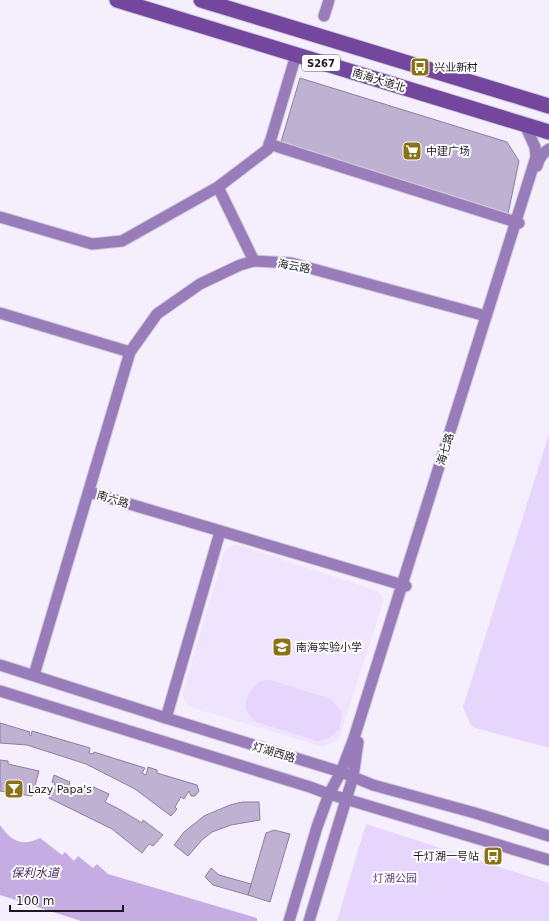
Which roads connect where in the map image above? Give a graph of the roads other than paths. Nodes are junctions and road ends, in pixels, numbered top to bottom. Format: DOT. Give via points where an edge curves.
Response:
graph roads {
  1 [pos="117,0"];
  2 [pos="201,0"];
  3 [pos="329,0"];
  4 [pos="324,16"];
  5 [pos="296,55"];
  6 [pos="549,106"];
  7 [pos="524,125"];
  8 [pos="549,132"];
  9 [pos="269,144"];
  10 [pos="549,149"];
  11 [pos="218,187"];
  12 [pos="0,217"];
  13 [pos="517,223"];
  14 [pos="254,261"];
  15 [pos="0,313"];
  16 [pos="486,316"];
  17 [pos="130,352"];
  18 [pos="89,492"];
  19 [pos="220,532"];
  20 [pos="404,586"];
  21 [pos="0,665"];
  22 [pos="34,675"];
  23 [pos="0,691"];
  24 [pos="166,718"];
  25 [pos="341,772"];
  26 [pos="353,777"];
  27 [pos="329,794"];
  28 [pos="347,799"];
  29 [pos="549,836"];
  30 [pos="549,860"];
  31 [pos="289,921"];
  32 [pos="310,921"];
  1 -- 5 [label="highway, 南海大道北 / S267"];
  2 -- 6 [label="highway, S267"];
  3 -- 4 [label="main road"];
  5 -- 7 [label="highway, 南海大道北 / S267"];
  5 -- 9 [label="main road"];
  7 -- 8 [label="highway, 南海大道北 / S267"];
  7 -- 13 [label="main road, 海七路" via="535,147 536,158"];
  9 -- 11 [label="main road" via="268,149"];
  9 -- 13 [label="main road"];
  10 -- 13 [label="main road, 海七路" via="539,160"];
  11 -- 12 [label="main road" via="122,241 92,244"];
  11 -- 14 [label="main road"];
  13 -- 16 [label="main road, 海七路"];
  13 -- 20 [label="main road, 海七路"];
  14 -- 16 [label="main road, 海云路" via="291,263"];
  14 -- 17 [label="main road, 海云路" via="200,284 158,314"];
  15 -- 17 [label="main road"];
  16 -- 20 [label="main road, 海七路"];
  17 -- 18 [label="main road, 南六路"];
  18 -- 19 [label="main road, 南六路"];
  18 -- 22 [label="main road"];
  19 -- 20 [label="main road, 南六路"];
  19 -- 24 [label="main road"];
  20 -- 25 [label="main road, 海七路"];
  20 -- 26 [label="main road, 海七路" via="358,741"];
  21 -- 22 [label="main road, 灯湖西路"];
  22 -- 24 [label="main road, 灯湖西路"];
  23 -- 27 [label="main road, 灯湖西路"];
  24 -- 25 [label="main road, 灯湖西路"];
  25 -- 26 [label="main road, 灯湖西路"];
  25 -- 27 [label="main road, 海七路"];
  26 -- 28 [label="main road, 海七路"];
  26 -- 29 [label="main road, 灯湖西路"];
  27 -- 28 [label="main road, 灯湖西路"];
  27 -- 31 [label="main road, 海七路"];
  28 -- 30 [label="main road, 灯湖西路"];
  28 -- 32 [label="main road, 海七路"];
}
